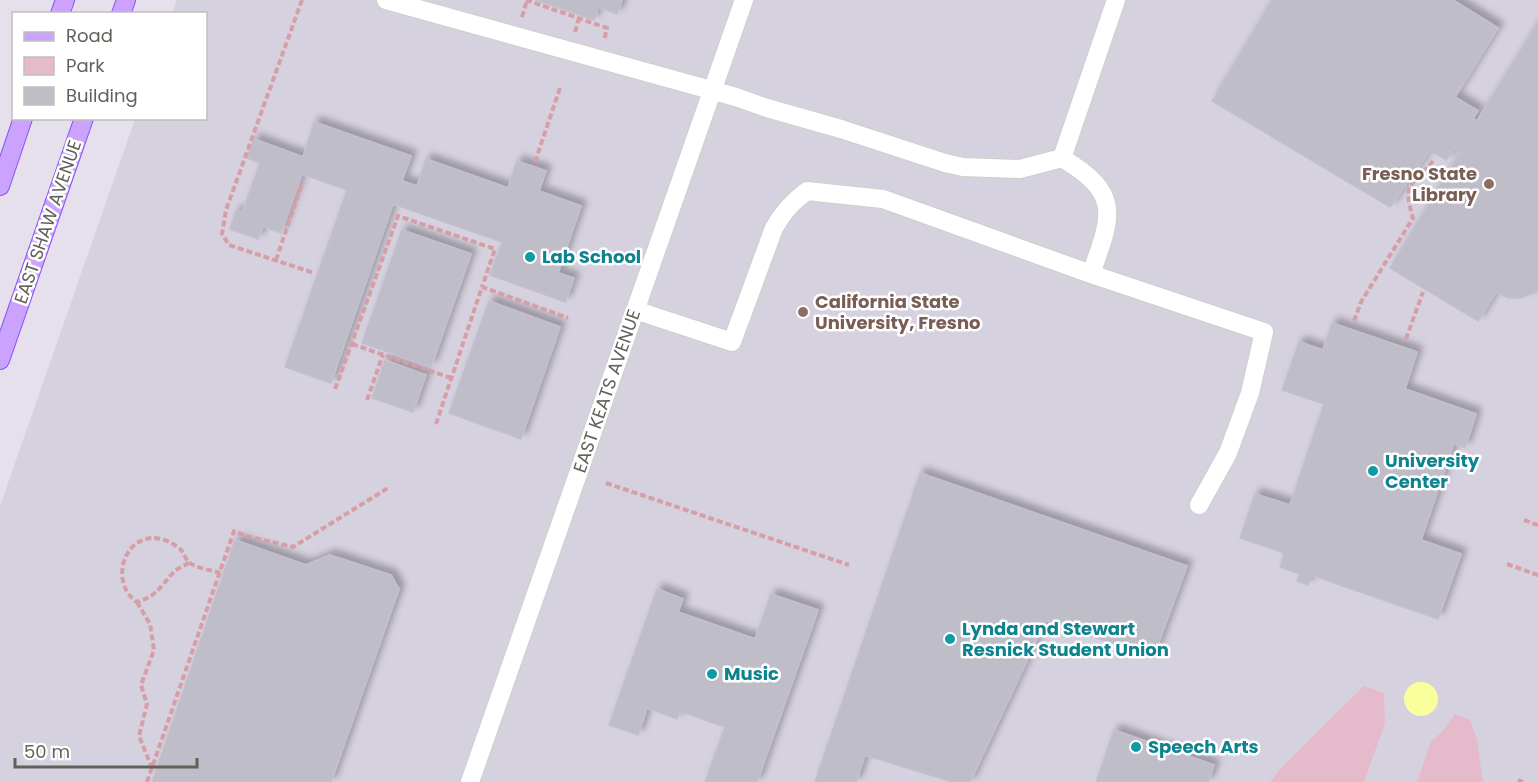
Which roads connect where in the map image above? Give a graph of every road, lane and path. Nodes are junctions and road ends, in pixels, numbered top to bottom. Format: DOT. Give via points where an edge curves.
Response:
graph roads {
  1 [pos="302,0"];
  2 [pos="386,0"];
  3 [pos="526,0"];
  4 [pos="744,0"];
  5 [pos="1116,0"];
  6 [pos="579,18"];
  7 [pos="520,23"];
  8 [pos="573,37"];
  9 [pos="603,45"];
  10 [pos="561,86"];
  11 [pos="712,90"];
  12 [pos="22,120"];
  13 [pos="83,120"];
  14 [pos="1062,158"];
  15 [pos="1433,161"];
  16 [pos="535,162"];
  17 [pos="0,186"];
  18 [pos="301,186"];
  19 [pos="276,260"];
  20 [pos="314,273"];
  21 [pos="1090,273"];
  22 [pos="482,287"];
  23 [pos="1423,292"];
  24 [pos="635,310"];
  25 [pos="568,318"];
  26 [pos="1354,321"];
  27 [pos="5,331"];
  28 [pos="1406,339"];
  29 [pos="352,344"];
  30 [pos="383,354"];
  31 [pos="0,360"];
  32 [pos="451,378"];
  33 [pos="335,389"];
  34 [pos="367,400"];
  35 [pos="436,424"];
  36 [pos="606,483"];
  37 [pos="388,488"];
  38 [pos="1199,505"];
  39 [pos="1524,520"];
  40 [pos="1538,525"];
  41 [pos="189,563"];
  42 [pos="1507,564"];
  43 [pos="849,566"];
  44 [pos="220,573"];
  45 [pos="1538,575"];
  46 [pos="137,602"];
  47 [pos="152,768"];
  48 [pos="147,782"];
  49 [pos="470,782"];
  1 -- 19 [label="path" via="226,210 222,234 230,245"];
  2 -- 11 [label="street"];
  3 -- 6 [label="path"];
  3 -- 7 [label="path"];
  4 -- 11 [label="street, EAST KEATS AVENUE"];
  5 -- 14 [label="street"];
  6 -- 8 [label="path"];
  6 -- 9 [label="path" via="607,28"];
  10 -- 16 [label="path"];
  11 -- 14 [label="street" via="945,164 1020,169"];
  11 -- 24 [label="street, EAST KEATS AVENUE"];
  12 -- 17 [label="main road"];
  13 -- 27 [label="main road, EAST SHAW AVENUE"];
  14 -- 21 [label="street" via="1095,182 1108,208 1105,234"];
  15 -- 26 [label="path" via="1410,184 1407,192 1413,218 1361,302"];
  18 -- 19 [label="path"];
  19 -- 20 [label="path"];
  21 -- 24 [label="street" via="883,199 807,191 782,214 774,228 732,342"];
  21 -- 38 [label="street" via="1264,332 1250,393 1228,453"];
  22 -- 25 [label="path"];
  22 -- 29 [label="path" via="495,249 398,216"];
  22 -- 32 [label="path"];
  23 -- 28 [label="path"];
  24 -- 49 [label="street, EAST KEATS AVENUE"];
  27 -- 31 [label="main road, EAST SHAW AVENUE"];
  29 -- 30 [label="path"];
  29 -- 33 [label="path"];
  30 -- 32 [label="path"];
  30 -- 34 [label="path"];
  32 -- 35 [label="path"];
  36 -- 43 [label="path"];
  37 -- 44 [label="path" via="293,547 234,531"];
  39 -- 40 [label="path"];
  41 -- 44 [label="path"];
  41 -- 46 [label="path" via="173,572 149,598"];
  41 -- 46 [label="path" via="170,542 151,537 133,544 121,566 130,598"];
  42 -- 45 [label="path"];
  44 -- 47 [label="path"];
  46 -- 47 [label="path" via="150,624 154,650 141,685 147,704 139,736"];
  47 -- 48 [label="path"];
}
